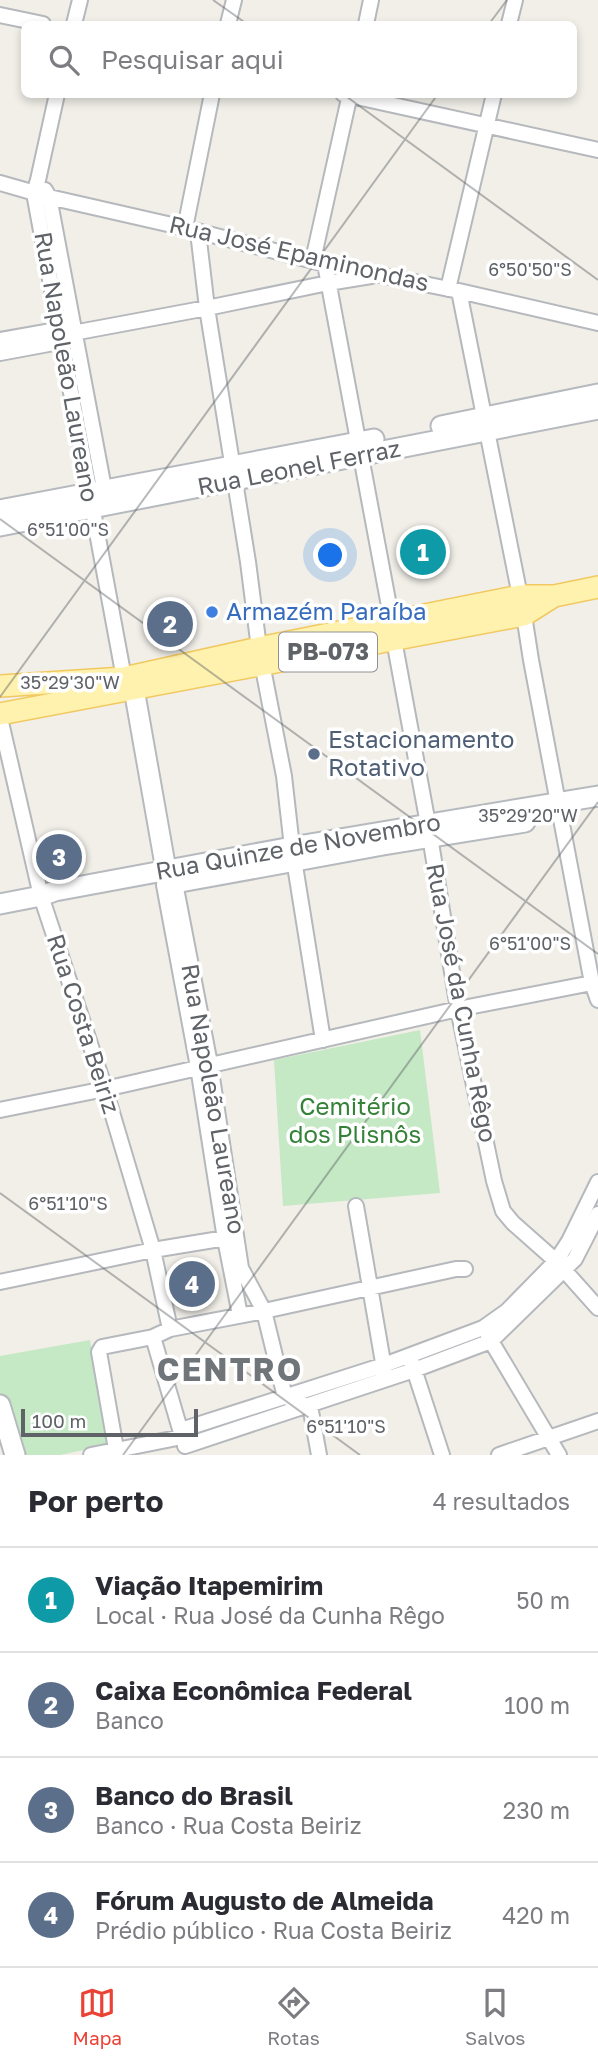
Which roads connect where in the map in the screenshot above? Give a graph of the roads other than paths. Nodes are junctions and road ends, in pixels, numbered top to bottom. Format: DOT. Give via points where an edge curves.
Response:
graph roads {
  1 [pos="79,0"];
  2 [pos="234,0"];
  3 [pos="371,0"];
  4 [pos="515,0"];
  5 [pos="0,15"];
  6 [pos="29,21"];
  7 [pos="75,21"];
  8 [pos="229,21"];
  9 [pos="367,21"];
  10 [pos="510,21"];
  11 [pos="56,98"];
  12 [pos="211,98"];
  13 [pos="347,98"];
  14 [pos="362,98"];
  15 [pos="493,98"];
  16 [pos="488,126"];
  17 [pos="598,150"];
  18 [pos="0,183"];
  19 [pos="36,186"];
  20 [pos="18,188"];
  21 [pos="0,191"];
  22 [pos="49,197"];
  23 [pos="191,230"];
  24 [pos="319,262"];
  25 [pos="382,275"];
  26 [pos="328,283"];
  27 [pos="453,290"];
  28 [pos="207,308"];
  29 [pos="598,323"];
  30 [pos="68,334"];
  31 [pos="0,340"];
  32 [pos="0,353"];
  33 [pos="598,394"];
  34 [pos="598,409"];
  35 [pos="484,424"];
  36 [pos="359,449"];
  37 [pos="234,472"];
  38 [pos="98,500"];
  39 [pos="0,510"];
  40 [pos="0,526"];
  41 [pos="598,587"];
  42 [pos="522,606"];
  43 [pos="393,631"];
  44 [pos="260,656"];
  45 [pos="129,683"];
  46 [pos="0,686"];
  47 [pos="0,716"];
  48 [pos="598,796"];
  49 [pos="598,809"];
  50 [pos="558,810"];
  51 [pos="429,831"];
  52 [pos="294,854"];
  53 [pos="168,879"];
  54 [pos="41,896"];
  55 [pos="0,904"];
  56 [pos="592,983"];
  57 [pos="598,1000"];
  58 [pos="458,1009"];
  59 [pos="323,1040"];
  60 [pos="204,1065"];
  61 [pos="105,1089"];
  62 [pos="0,1110"];
  63 [pos="598,1182"];
  64 [pos="356,1206"];
  65 [pos="598,1214"];
  66 [pos="231,1238"];
  67 [pos="153,1250"];
  68 [pos="560,1266"];
  69 [pos="465,1269"];
  70 [pos="0,1282"];
  71 [pos="370,1288"];
  72 [pos="598,1308"];
  73 [pos="264,1311"];
  74 [pos="240,1315"];
  75 [pos="170,1329"];
  76 [pos="487,1335"];
  77 [pos="153,1337"];
  78 [pos="410,1355"];
  79 [pos="414,1370"];
  80 [pos="385,1372"];
  81 [pos="285,1397"];
  82 [pos="0,1405"];
  83 [pos="310,1406"];
  84 [pos="598,1421"];
  85 [pos="548,1438"];
  86 [pos="184,1442"];
  87 [pos="116,1450"];
  88 [pos="15,1455"];
  89 [pos="91,1455"];
  90 [pos="319,1455"];
  91 [pos="442,1455"];
  92 [pos="499,1455"];
  93 [pos="559,1455"];
  1 -- 7 [label="street"];
  2 -- 8 [label="street"];
  3 -- 9 [label="street"];
  4 -- 10 [label="street"];
  5 -- 6 [label="street"];
  11 -- 19 [label="street, Rua Napoleão Laureano"];
  12 -- 23 [label="street"];
  13 -- 24 [label="street, Rua José da Cunha Rêgo"];
  14 -- 16 [label="street"];
  15 -- 16 [label="street"];
  16 -- 17 [label="street"];
  16 -- 27 [label="street"];
  18 -- 20 [label="street"];
  19 -- 20 [label="street"];
  19 -- 22 [label="street, Rua Napoleão Laureano"];
  19 -- 30 [label="street, Rua Napoleão Laureano"];
  20 -- 21 [label="street"];
  22 -- 23 [label="street, Rua José Epaminondas"];
  22 -- 30 [label="street, Rua Napoleão Laureano"];
  23 -- 24 [label="street, Rua José Epaminondas"];
  23 -- 28 [label="street"];
  24 -- 25 [label="street, Rua José Epaminondas"];
  24 -- 26 [label="street, Rua José da Cunha Rêgo"];
  25 -- 26 [label="street"];
  25 -- 27 [label="street, Rua José Epaminondas"];
  26 -- 28 [label="street"];
  26 -- 36 [label="street, Rua José da Cunha Rêgo"];
  27 -- 29 [label="street, Rua José Epaminondas"];
  27 -- 35 [label="street" via="474,364"];
  28 -- 30 [label="street"];
  28 -- 37 [label="street"];
  30 -- 31 [label="street"];
  30 -- 32 [label="street"];
  30 -- 38 [label="street, Rua Napoleão Laureano"];
  33 -- 35 [label="street, Rua Leonel Ferraz"];
  34 -- 35 [label="street, Rua Leonel Ferraz"];
  35 -- 36 [label="street, Rua Leonel Ferraz"];
  35 -- 42 [label="street"];
  36 -- 37 [label="street, Rua Leonel Ferraz"];
  36 -- 43 [label="street, Rua José da Cunha Rêgo"];
  37 -- 38 [label="street, Rua Leonel Ferraz"];
  37 -- 44 [label="street"];
  38 -- 39 [label="street, Rua Leonel Ferraz"];
  38 -- 40 [label="street, Rua Leonel Ferraz"];
  38 -- 45 [label="street, Rua Napoleão Laureano"];
  41 -- 42 [label="main road, PB-073"];
  42 -- 43 [label="main road, PB-073"];
  42 -- 50 [label="street"];
  43 -- 44 [label="main road, PB-073"];
  43 -- 51 [label="street, Rua José da Cunha Rêgo"];
  44 -- 45 [label="main road, PB-073"];
  44 -- 52 [label="street"];
  45 -- 46 [label="main road, PB-073"];
  45 -- 47 [label="main road, PB-073"];
  45 -- 53 [label="street, Rua Napoleão Laureano"];
  46 -- 47 [label="main road" via="11,700"];
  47 -- 54 [label="street, Rua Costa Beiriz"];
  48 -- 50 [label="street, Rua Quinze de Novembro"];
  49 -- 50 [label="street, Rua Quinze de Novembro"];
  50 -- 51 [label="street, Rua Quinze de Novembro"];
  50 -- 56 [label="street"];
  51 -- 52 [label="street, Rua Quinze de Novembro"];
  51 -- 58 [label="street, Rua José da Cunha Rêgo"];
  52 -- 53 [label="street, Rua Quinze de Novembro"];
  52 -- 59 [label="street"];
  53 -- 54 [label="street, Rua Quinze de Novembro"];
  53 -- 60 [label="street, Rua Napoleão Laureano"];
  54 -- 55 [label="street, Rua Quinze de Novembro"];
  54 -- 61 [label="street, Rua Costa Beiriz"];
  56 -- 57 [label="street"];
  56 -- 58 [label="street"];
  58 -- 59 [label="street"];
  58 -- 68 [label="street, Rua José da Cunha Rêgo" via="503,1211"];
  59 -- 60 [label="street"];
  60 -- 61 [label="street"];
  60 -- 66 [label="street, Rua Napoleão Laureano"];
  61 -- 62 [label="street"];
  61 -- 67 [label="street, Rua Costa Beiriz"];
  63 -- 68 [label="street"];
  64 -- 71 [label="street"];
  65 -- 68 [label="street" via="575,1259"];
  66 -- 67 [label="street"];
  66 -- 73 [label="street, Rua Napoleão Laureano"];
  66 -- 74 [label="street, Rua Napoleão Laureano"];
  67 -- 70 [label="street"];
  67 -- 75 [label="street, Rua Costa Beiriz"];
  68 -- 72 [label="street, Rua José da Cunha Rêgo"];
  68 -- 76 [label="street" via="507,1311"];
  69 -- 71 [label="street"];
  71 -- 73 [label="street"];
  71 -- 80 [label="street"];
  73 -- 74 [label="street"];
  73 -- 81 [label="street, Rua Napoleão Laureano"];
  74 -- 75 [label="street"];
  75 -- 77 [label="street"];
  76 -- 78 [label="street"];
  76 -- 79 [label="street"];
  76 -- 85 [label="street"];
  77 -- 86 [label="street"];
  77 -- 87 [label="street" via="102,1347 99,1352"];
  78 -- 79 [label="street"];
  78 -- 80 [label="street"];
  79 -- 80 [label="street"];
  79 -- 91 [label="street"];
  80 -- 81 [label="street"];
  80 -- 83 [label="street"];
  81 -- 83 [label="street"];
  81 -- 86 [label="street"];
  82 -- 88 [label="street"];
  83 -- 86 [label="street"];
  83 -- 90 [label="street"];
  84 -- 85 [label="street"];
  85 -- 92 [label="street"];
  85 -- 93 [label="street"];
  86 -- 87 [label="street"];
  87 -- 89 [label="street"];
}
